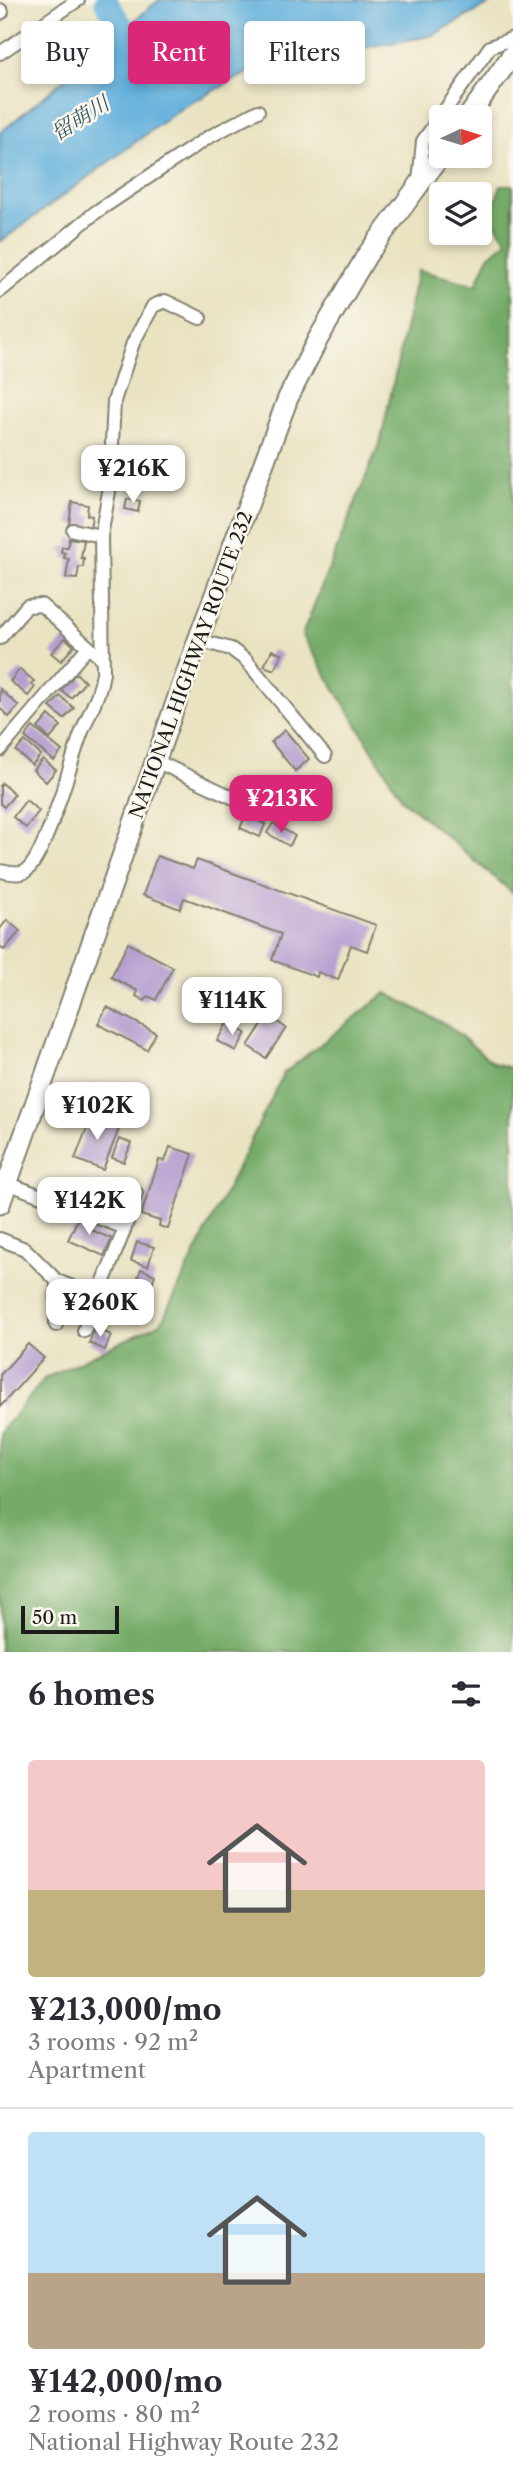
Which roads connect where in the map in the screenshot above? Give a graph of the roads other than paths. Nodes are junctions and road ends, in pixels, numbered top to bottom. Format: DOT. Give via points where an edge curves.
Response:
graph roads {
  1 [pos="78,0"];
  2 [pos="513,38"];
  3 [pos="0,53"];
  4 [pos="513,54"];
  5 [pos="477,105"];
  6 [pos="258,111"];
  7 [pos="432,168"];
  8 [pos="419,186"];
  9 [pos="0,291"];
  10 [pos="200,318"];
  11 [pos="73,530"];
  12 [pos="101,536"];
  13 [pos="0,638"];
  14 [pos="198,640"];
  15 [pos="88,647"];
  16 [pos="102,659"];
  17 [pos="0,750"];
  18 [pos="326,756"];
  19 [pos="156,761"];
  20 [pos="238,800"];
  21 [pos="0,871"];
  22 [pos="7,1183"];
  23 [pos="136,1192"];
  24 [pos="0,1204"];
  25 [pos="125,1228"];
  26 [pos="0,1239"];
  27 [pos="57,1281"];
  28 [pos="98,1297"];
  29 [pos="56,1325"];
  30 [pos="84,1331"];
  1 -- 3 [label="street"];
  2 -- 8 [label="street" via="490,47 423,141"];
  4 -- 5 [label="highway"];
  6 -- 9 [label="street" via="206,138 96,212"];
  7 -- 8 [label="highway, NATIONAL HIGHWAY ROUTE 232"];
  8 -- 14 [label="highway, NATIONAL HIGHWAY ROUTE 232" via="367,255 294,386"];
  10 -- 12 [label="street" via="165,302 153,306 133,344 114,401 110,486"];
  11 -- 12 [label="street"];
  12 -- 16 [label="street"];
  13 -- 15 [label="street" via="27,606 41,606"];
  14 -- 18 [label="street" via="231,649 246,660"];
  14 -- 19 [label="highway, NATIONAL HIGHWAY ROUTE 232"];
  15 -- 16 [label="street"];
  15 -- 17 [label="street"];
  16 -- 21 [label="street" via="101,687 40,851 27,870 18,874"];
  19 -- 20 [label="street"];
  19 -- 22 [label="highway, NATIONAL HIGHWAY ROUTE 232"];
  22 -- 24 [label="highway, NATIONAL HIGHWAY ROUTE 232"];
  22 -- 25 [label="street"];
  23 -- 25 [label="street"];
  25 -- 28 [label="street"];
  26 -- 27 [label="street" via="25,1249"];
  27 -- 28 [label="street"];
  27 -- 29 [label="street"];
  28 -- 30 [label="street"];
}
